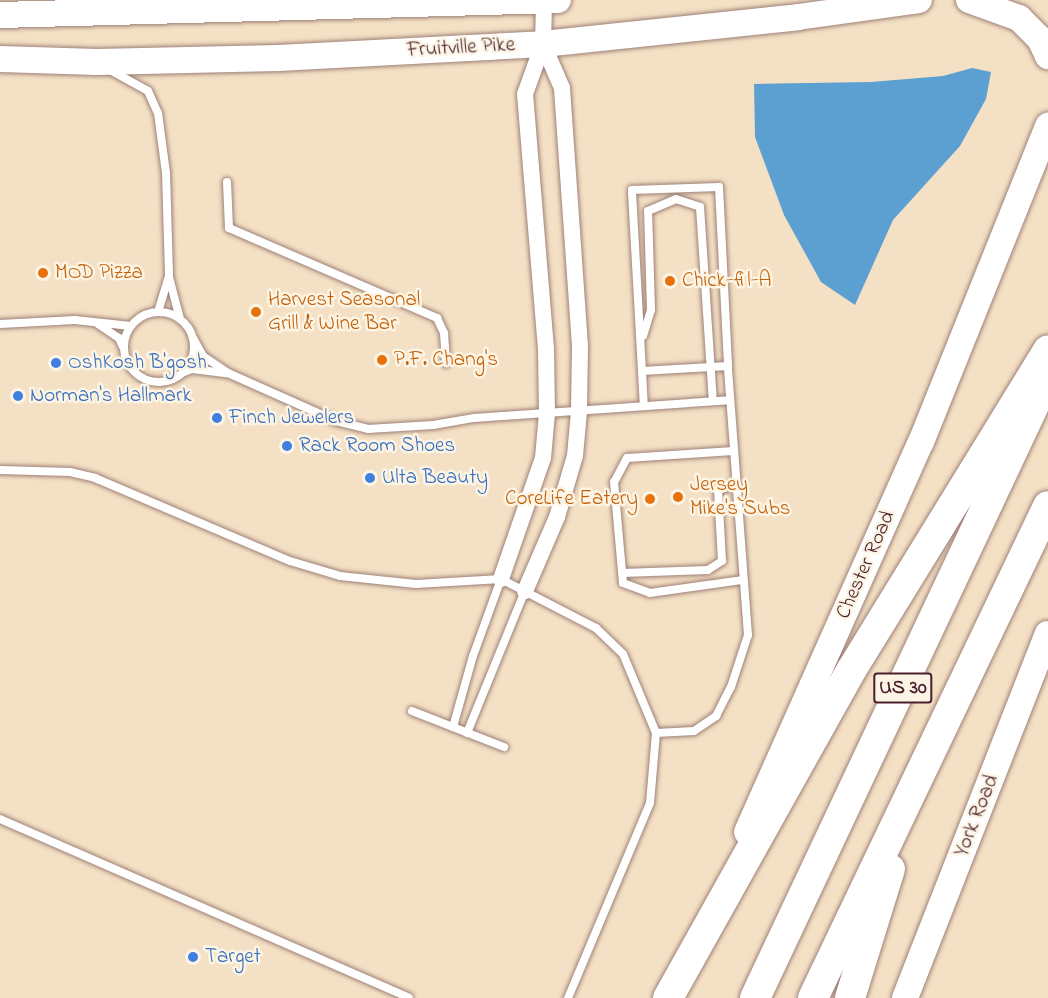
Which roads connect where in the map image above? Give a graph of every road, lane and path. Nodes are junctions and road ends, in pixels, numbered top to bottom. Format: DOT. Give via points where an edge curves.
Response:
graph roads {
  1 [pos="919,0"];
  2 [pos="969,0"];
  3 [pos="549,1"];
  4 [pos="0,15"];
  5 [pos="543,44"];
  6 [pos="1048,56"];
  7 [pos="0,59"];
  8 [pos="97,62"];
  9 [pos="1048,126"];
  10 [pos="1048,159"];
  11 [pos="226,182"];
  12 [pos="1005,232"];
  13 [pos="169,277"];
  14 [pos="158,312"];
  15 [pos="180,319"];
  16 [pos="95,322"];
  17 [pos="0,324"];
  18 [pos="131,326"];
  19 [pos="193,338"];
  20 [pos="641,342"];
  21 [pos="124,350"];
  22 [pos="1048,350"];
  23 [pos="446,363"];
  24 [pos="728,366"];
  25 [pos="711,367"];
  26 [pos="642,371"];
  27 [pos="183,372"];
  28 [pos="228,374"];
  29 [pos="1048,376"];
  30 [pos="729,400"];
  31 [pos="713,401"];
  32 [pos="644,406"];
  33 [pos="579,411"];
  34 [pos="547,413"];
  35 [pos="733,451"];
  36 [pos="0,470"];
  37 [pos="736,484"];
  38 [pos="1048,506"];
  39 [pos="622,573"];
  40 [pos="501,579"];
  41 [pos="743,580"];
  42 [pos="525,591"];
  43 [pos="1048,634"];
  44 [pos="412,711"];
  45 [pos="453,728"];
  46 [pos="467,733"];
  47 [pos="656,733"];
  48 [pos="504,747"];
  49 [pos="922,764"];
  50 [pos="0,819"];
  51 [pos="692,955"];
  52 [pos="409,998"];
  53 [pos="568,998"];
  54 [pos="668,998"];
  55 [pos="755,998"];
  56 [pos="813,998"];
  57 [pos="850,998"];
  58 [pos="905,998"];
  1 -- 5 [label="main road, Fruitville Pike"];
  2 -- 6 [label="main road" via="1019,18 1040,39"];
  3 -- 4 [label="main road, Fruitville Pike"];
  3 -- 5 [label="street"];
  5 -- 8 [label="main road, Fruitville Pike" via="278,58"];
  5 -- 33 [label="street" via="562,88 580,346"];
  5 -- 34 [label="street" via="525,94 546,349"];
  7 -- 8 [label="main road, Fruitville Pike"];
  8 -- 13 [label="lane" via="148,91 161,124"];
  9 -- 12 [label="main road, Chester Road"];
  10 -- 12 [label="main road"];
  11 -- 23 [label="lane" via="229,228 437,318 444,333"];
  12 -- 51 [label="main road, Chester Road" via="921,442"];
  13 -- 14 [label="lane"];
  13 -- 15 [label="lane"];
  14 -- 15 [label="lane"];
  14 -- 18 [label="lane" via="139,318"];
  15 -- 19 [label="lane"];
  16 -- 17 [label="lane"];
  16 -- 18 [label="lane"];
  16 -- 21 [label="lane" via="119,338"];
  18 -- 21 [label="lane"];
  19 -- 27 [label="lane" via="193,357"];
  19 -- 28 [label="lane" via="203,356"];
  20 -- 24 [label="lane" via="632,190 719,187"];
  20 -- 25 [label="lane" via="651,310 648,211 676,199 700,207"];
  20 -- 26 [label="lane"];
  21 -- 27 [label="lane" via="132,370 141,378 163,382"];
  22 -- 51 [label="highway" via="852,669"];
  24 -- 25 [label="lane"];
  24 -- 30 [label="lane"];
  25 -- 26 [label="lane"];
  25 -- 31 [label="lane"];
  26 -- 32 [label="lane"];
  27 -- 28 [label="lane" via="192,369"];
  28 -- 34 [label="lane" via="336,421 368,429"];
  29 -- 55 [label="highway, US 30"];
  30 -- 31 [label="lane"];
  30 -- 35 [label="lane"];
  31 -- 32 [label="lane"];
  32 -- 33 [label="lane"];
  33 -- 34 [label="lane"];
  33 -- 42 [label="street" via="575,456 557,517"];
  34 -- 40 [label="street" via="543,458"];
  35 -- 37 [label="lane"];
  35 -- 39 [label="lane" via="627,458 614,483"];
  36 -- 40 [label="lane" via="70,472 95,478 290,561 340,576 416,584"];
  37 -- 39 [label="lane" via="718,490 722,561 708,570"];
  37 -- 41 [label="lane"];
  38 -- 49 [label="highway, US 30"];
  39 -- 41 [label="lane" via="623,583 650,593"];
  40 -- 42 [label="lane"];
  40 -- 45 [label="lane" via="473,656"];
  41 -- 47 [label="lane" via="747,635 732,687 716,716 694,731"];
  42 -- 46 [label="lane"];
  42 -- 47 [label="lane" via="596,628 622,654"];
  43 -- 58 [label="main road, York Road"];
  44 -- 45 [label="lane"];
  45 -- 46 [label="lane"];
  46 -- 48 [label="lane"];
  47 -- 53 [label="lane" via="650,803"];
  49 -- 56 [label="highway, US 30"];
  49 -- 57 [label="highway"];
  50 -- 52 [label="lane"];
  51 -- 54 [label="highway, Chester Road"];
}
